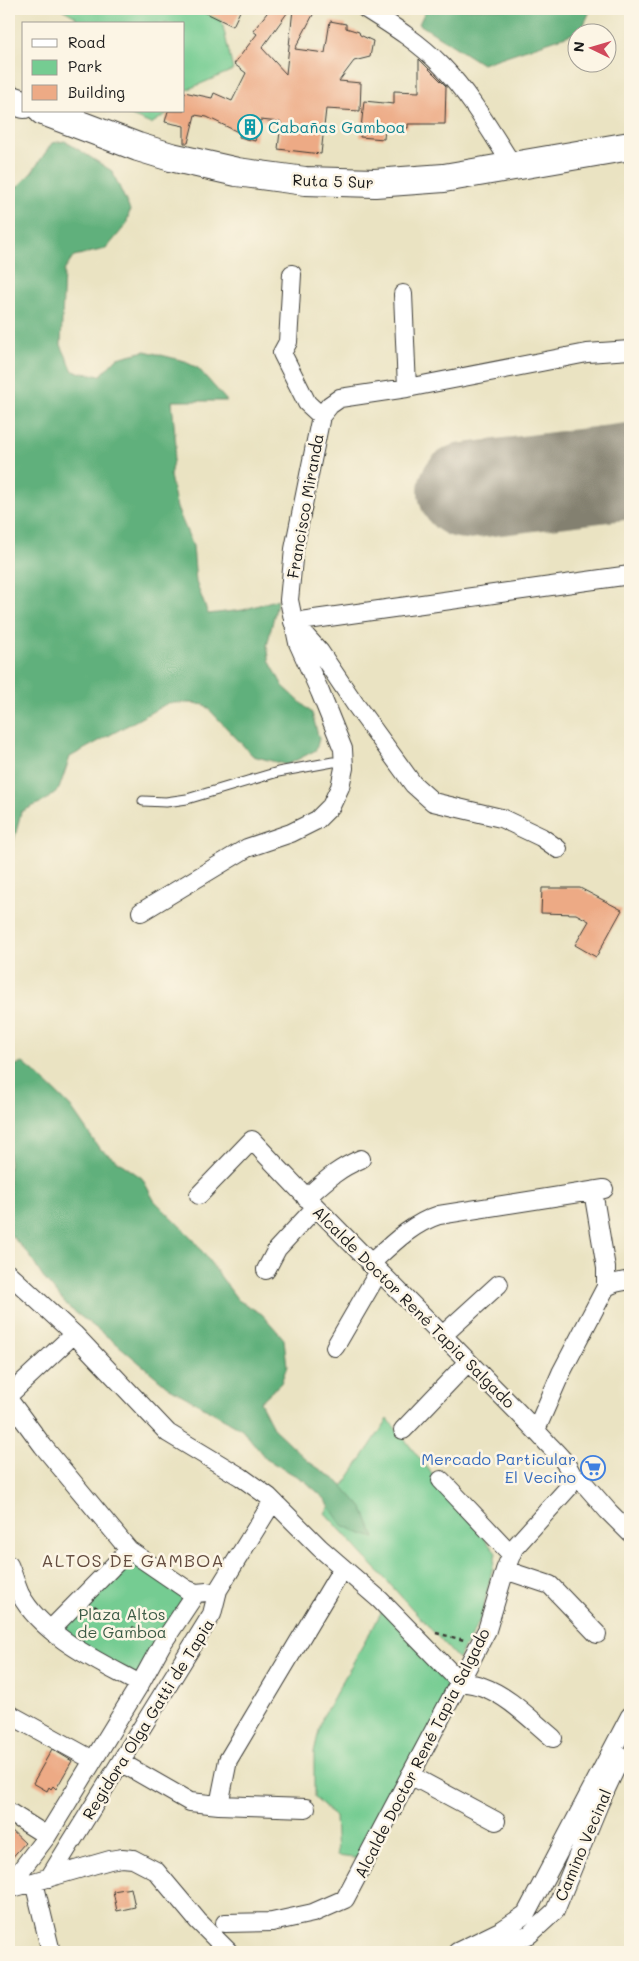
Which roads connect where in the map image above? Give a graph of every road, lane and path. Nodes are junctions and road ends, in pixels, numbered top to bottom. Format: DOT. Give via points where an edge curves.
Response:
graph roads {
  1 [pos="366,9"];
  2 [pos="9,98"];
  3 [pos="22,103"];
  4 [pos="46,112"];
  5 [pos="630,146"];
  6 [pos="513,166"];
  7 [pos="292,274"];
  8 [pos="403,294"];
  9 [pos="630,350"];
  10 [pos="407,388"];
  11 [pos="321,416"];
  12 [pos="630,575"];
  13 [pos="293,622"];
  14 [pos="344,762"];
  15 [pos="143,801"];
  16 [pos="558,849"];
  17 [pos="141,912"];
  18 [pos="361,1159"];
  19 [pos="199,1195"];
  20 [pos="310,1203"];
  21 [pos="374,1268"];
  22 [pos="266,1270"];
  23 [pos="9,1274"];
  24 [pos="630,1280"];
  25 [pos="499,1284"];
  26 [pos="606,1287"];
  27 [pos="74,1334"];
  28 [pos="444,1335"];
  29 [pos="335,1347"];
  30 [pos="468,1362"];
  31 [pos="9,1395"];
  32 [pos="9,1400"];
  33 [pos="403,1430"];
  34 [pos="536,1430"];
  35 [pos="573,1477"];
  36 [pos="441,1480"];
  37 [pos="276,1504"];
  38 [pos="630,1533"];
  39 [pos="129,1550"];
  40 [pos="508,1562"];
  41 [pos="9,1565"];
  42 [pos="342,1569"];
  43 [pos="218,1590"];
  44 [pos="196,1594"];
  45 [pos="51,1629"];
  46 [pos="434,1632"];
  47 [pos="596,1634"];
  48 [pos="480,1643"];
  49 [pos="460,1682"];
  50 [pos="140,1684"];
  51 [pos="9,1714"];
  52 [pos="630,1716"];
  53 [pos="553,1738"];
  54 [pos="630,1738"];
  55 [pos="93,1760"];
  56 [pos="122,1763"];
  57 [pos="410,1775"];
  58 [pos="219,1805"];
  59 [pos="306,1808"];
  60 [pos="9,1812"];
  61 [pos="496,1821"];
  62 [pos="47,1836"];
  63 [pos="9,1879"];
  64 [pos="41,1880"];
  65 [pos="9,1890"];
  66 [pos="225,1923"];
  67 [pos="51,1952"];
  68 [pos="229,1952"];
  69 [pos="457,1952"];
  70 [pos="492,1952"];
  1 -- 6 [label="street" via="442,66 467,95"];
  2 -- 3 [label="highway"];
  4 -- 6 [label="highway, Ruta 5 Sur" via="170,157 271,178 340,183 409,181"];
  5 -- 6 [label="highway, Ruta 5 Sur"];
  7 -- 11 [label="street" via="288,342 282,353 307,403"];
  8 -- 10 [label="street"];
  9 -- 10 [label="street, Francisco Miranda" via="587,353"];
  10 -- 11 [label="street, Francisco Miranda" via="340,398"];
  11 -- 13 [label="street, Francisco Miranda" via="294,549 289,600"];
  12 -- 13 [label="street"];
  13 -- 14 [label="street, Francisco Miranda" via="298,643 343,750"];
  13 -- 16 [label="street" via="320,652 412,784 433,802 501,818 542,837"];
  14 -- 15 [label="lane" via="278,772 187,799"];
  14 -- 17 [label="street, Francisco Miranda" via="340,787 331,806 317,820 247,848"];
  18 -- 20 [label="street" via="333,1173"];
  19 -- 20 [label="street, Alcalde Doctor René Tapia Salgado" via="252,1140"];
  20 -- 21 [label="street, Alcalde Doctor René Tapia Salgado"];
  20 -- 22 [label="street"];
  21 -- 26 [label="street" via="413,1227 425,1219 599,1190"];
  21 -- 28 [label="street, Alcalde Doctor René Tapia Salgado"];
  21 -- 29 [label="street"];
  23 -- 27 [label="street"];
  24 -- 26 [label="street"];
  25 -- 28 [label="street"];
  26 -- 34 [label="street" via="561,1373"];
  27 -- 31 [label="street"];
  27 -- 37 [label="street" via="168,1433 240,1476"];
  28 -- 30 [label="street, Alcalde Doctor René Tapia Salgado"];
  30 -- 33 [label="street"];
  30 -- 34 [label="street, Alcalde Doctor René Tapia Salgado"];
  32 -- 39 [label="street"];
  34 -- 35 [label="street, Alcalde Doctor René Tapia Salgado" via="569,1467"];
  35 -- 38 [label="street, Alcalde Doctor René Tapia Salgado" via="581,1480"];
  35 -- 40 [label="street, Alcalde Doctor René Tapia Salgado" via="568,1487 514,1548"];
  36 -- 40 [label="street"];
  37 -- 42 [label="street"];
  37 -- 43 [label="street, Regidora Olga Gatti de Tapia" via="270,1506"];
  39 -- 44 [label="street"];
  39 -- 45 [label="street"];
  40 -- 47 [label="street" via="550,1585"];
  40 -- 48 [label="street, Alcalde Doctor René Tapia Salgado"];
  41 -- 45 [label="street" via="20,1594"];
  42 -- 49 [label="street" via="380,1600"];
  42 -- 58 [label="street" via="228,1760"];
  43 -- 44 [label="street"];
  43 -- 56 [label="street, Regidora Olga Gatti de Tapia" via="212,1614"];
  44 -- 50 [label="street"];
  45 -- 50 [label="street" via="74,1647"];
  46 -- 48 [label="path"];
  48 -- 49 [label="street, Alcalde Doctor René Tapia Salgado"];
  49 -- 53 [label="street" via="484,1687 510,1701"];
  49 -- 57 [label="street, Alcalde Doctor René Tapia Salgado"];
  50 -- 55 [label="street"];
  51 -- 55 [label="street"];
  52 -- 69 [label="street" via="526,1914"];
  54 -- 70 [label="street, Camino Vecinal" via="554,1911 530,1934"];
  55 -- 62 [label="street"];
  56 -- 58 [label="street" via="190,1802"];
  56 -- 64 [label="street, Regidora Olga Gatti de Tapia"];
  57 -- 61 [label="street"];
  57 -- 66 [label="street, Alcalde Doctor René Tapia Salgado" via="345,1899 313,1913 272,1922"];
  58 -- 59 [label="street"];
  60 -- 62 [label="street"];
  62 -- 63 [label="street" via="18,1874"];
  64 -- 65 [label="street"];
  64 -- 67 [label="street"];
  64 -- 68 [label="street" via="110,1860 134,1859 156,1871"];
}
